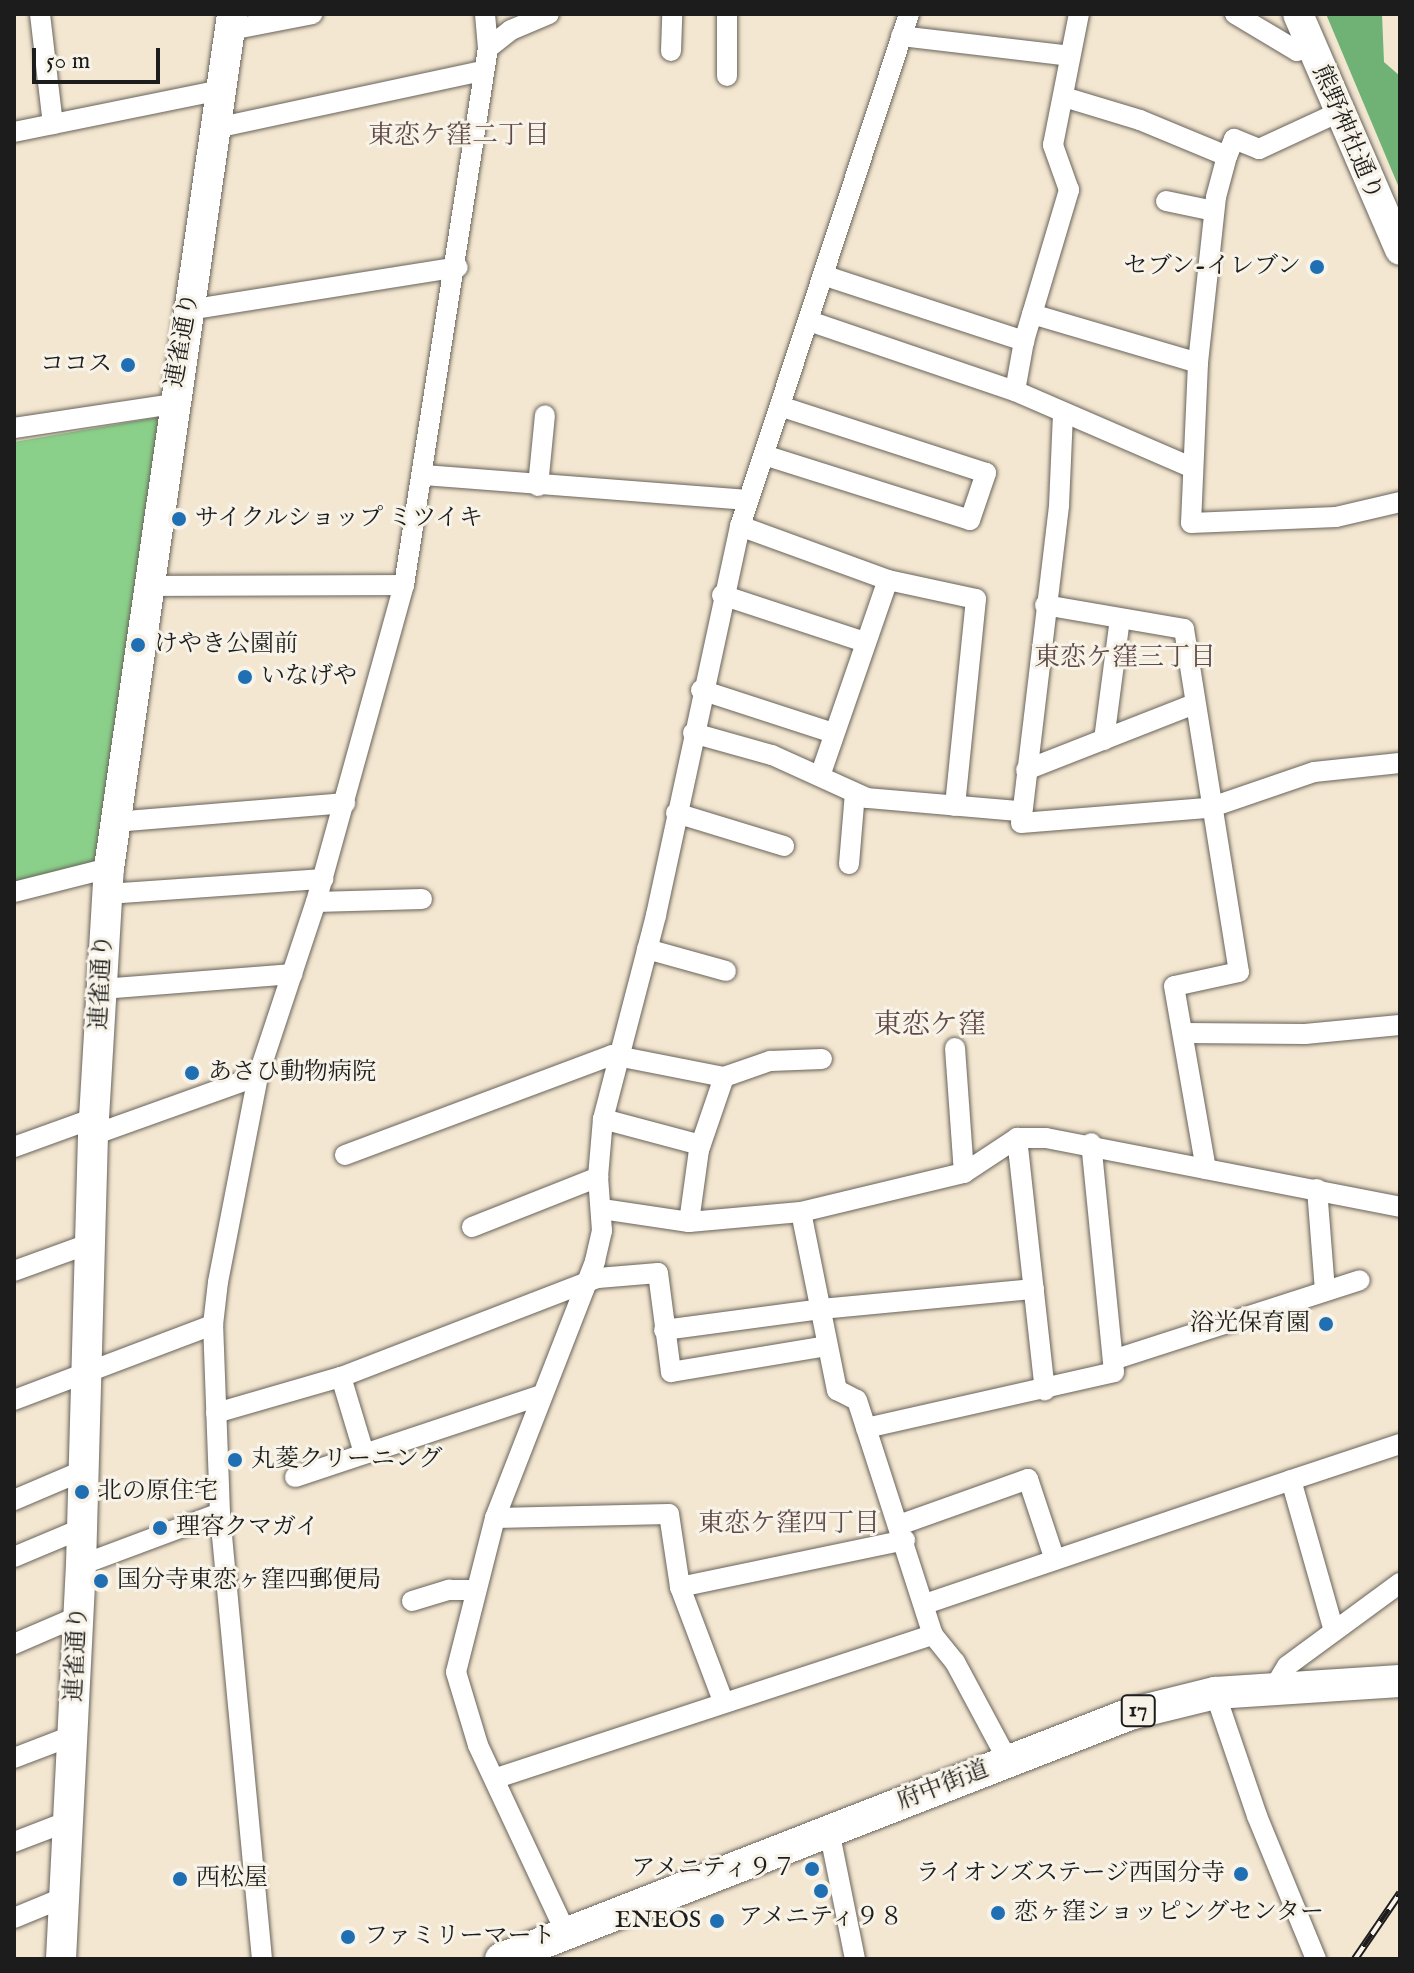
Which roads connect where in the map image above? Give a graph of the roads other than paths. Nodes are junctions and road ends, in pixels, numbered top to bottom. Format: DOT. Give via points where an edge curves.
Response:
graph roads {
  1 [pos="40,14"];
  2 [pos="312,14"];
  3 [pos="485,14"];
  4 [pos="549,14"];
  5 [pos="672,14"];
  6 [pos="727,14"];
  7 [pos="909,14"];
  8 [pos="1079,14"];
  9 [pos="1235,14"];
  10 [pos="1298,14"];
  11 [pos="231,22"];
  12 [pos="901,36"];
  13 [pos="1311,47"];
  14 [pos="488,48"];
  15 [pos="671,51"];
  16 [pos="1070,56"];
  17 [pos="482,71"];
  18 [pos="727,76"];
  19 [pos="221,90"];
  20 [pos="1064,97"];
  21 [pos="1337,113"];
  22 [pos="53,124"];
  23 [pos="216,128"];
  24 [pos="14,132"];
  25 [pos="1227,156"];
  26 [pos="1166,201"];
  27 [pos="1214,211"];
  28 [pos="1400,250"];
  29 [pos="458,267"];
  30 [pos="823,275"];
  31 [pos="188,310"];
  32 [pos="1032,314"];
  33 [pos="809,321"];
  34 [pos="1024,341"];
  35 [pos="1198,363"];
  36 [pos="1015,391"];
  37 [pos="172,404"];
  38 [pos="780,406"];
  39 [pos="1063,414"];
  40 [pos="545,415"];
  41 [pos="14,428"];
  42 [pos="764,455"];
  43 [pos="1191,467"];
  44 [pos="424,475"];
  45 [pos="538,486"];
  46 [pos="748,500"];
  47 [pos="1400,502"];
  48 [pos="740,526"];
  49 [pos="888,580"];
  50 [pos="404,585"];
  51 [pos="147,586"];
  52 [pos="722,595"];
  53 [pos="1045,605"];
  54 [pos="1120,619"];
  55 [pos="865,642"];
  56 [pos="701,690"];
  57 [pos="1194,704"];
  58 [pos="693,733"];
  59 [pos="833,733"];
  60 [pos="1104,740"];
  61 [pos="1400,763"];
  62 [pos="1026,770"];
  63 [pos="820,776"];
  64 [pos="855,793"];
  65 [pos="345,803"];
  66 [pos="955,806"];
  67 [pos="1209,808"];
  68 [pos="1019,811"];
  69 [pos="676,813"];
  70 [pos="115,822"];
  71 [pos="784,846"];
  72 [pos="849,864"];
  73 [pos="323,879"];
  74 [pos="108,881"];
  75 [pos="14,892"];
  76 [pos="422,899"];
  77 [pos="316,902"];
  78 [pos="647,949"];
  79 [pos="726,971"];
  80 [pos="292,974"];
  81 [pos="102,989"];
  82 [pos="1400,1025"];
  83 [pos="1184,1033"];
  84 [pos="955,1048"];
  85 [pos="620,1055"];
  86 [pos="822,1059"];
  87 [pos="258,1076"];
  88 [pos="724,1077"];
  89 [pos="603,1119"];
  90 [pos="93,1127"];
  91 [pos="1017,1138"];
  92 [pos="1091,1143"];
  93 [pos="701,1145"];
  94 [pos="14,1147"];
  95 [pos="345,1155"];
  96 [pos="1206,1169"];
  97 [pos="964,1173"];
  98 [pos="598,1177"];
  99 [pos="1317,1189"];
  100 [pos="1400,1207"];
  101 [pos="602,1209"];
  102 [pos="801,1212"];
  103 [pos="689,1222"];
  104 [pos="472,1227"];
  105 [pos="88,1244"];
  106 [pos="14,1271"];
  107 [pos="1360,1280"];
  108 [pos="585,1282"];
  109 [pos="1034,1289"];
  110 [pos="1325,1291"];
  111 [pos="821,1309"];
  112 [pos="213,1325"];
  113 [pos="664,1330"];
  114 [pos="827,1346"];
  115 [pos="1116,1359"];
  116 [pos="82,1372"];
  117 [pos="341,1377"];
  118 [pos="1045,1390"];
  119 [pos="542,1395"];
  120 [pos="14,1400"];
  121 [pos="216,1413"];
  122 [pos="866,1428"];
  123 [pos="1400,1444"];
  124 [pos="364,1453"];
  125 [pos="82,1471"];
  126 [pos="295,1477"];
  127 [pos="1291,1480"];
  128 [pos="14,1500"];
  129 [pos="220,1513"];
  130 [pos="495,1518"];
  131 [pos="81,1529"];
  132 [pos="902,1532"];
  133 [pos="14,1557"];
  134 [pos="1055,1560"];
  135 [pos="81,1565"];
  136 [pos="1400,1583"];
  137 [pos="680,1587"];
  138 [pos="473,1590"];
  139 [pos="412,1601"];
  140 [pos="925,1604"];
  141 [pos="79,1616"];
  142 [pos="1334,1631"];
  143 [pos="933,1635"];
  144 [pos="14,1644"];
  145 [pos="1400,1681"];
  146 [pos="1275,1686"];
  147 [pos="1215,1693"];
  148 [pos="723,1701"];
  149 [pos="74,1735"];
  150 [pos="14,1758"];
  151 [pos="1008,1761"];
  152 [pos="497,1778"];
  153 [pos="69,1821"];
  154 [pos="829,1830"];
  155 [pos="14,1842"];
  156 [pos="65,1897"];
  157 [pos="14,1918"];
  158 [pos="566,1933"];
  159 [pos="61,1959"];
  160 [pos="262,1959"];
  161 [pos="501,1959"];
  162 [pos="855,1959"];
  163 [pos="1316,1959"];
  1 -- 22 [label="street"];
  2 -- 11 [label="street"];
  3 -- 14 [label="street"];
  4 -- 14 [label="street" via="511,30"];
  5 -- 15 [label="street"];
  6 -- 18 [label="street"];
  7 -- 12 [label="street"];
  8 -- 16 [label="street"];
  9 -- 13 [label="street" via="1297,51"];
  10 -- 13 [label="main road, 熊野神社通り"];
  11 -- 19 [label="main road, 連雀通り"];
  12 -- 16 [label="street"];
  12 -- 30 [label="street"];
  13 -- 21 [label="main road, 熊野神社通り"];
  14 -- 17 [label="street"];
  16 -- 20 [label="street"];
  17 -- 23 [label="street"];
  17 -- 29 [label="street"];
  19 -- 22 [label="street"];
  19 -- 23 [label="main road, 連雀通り"];
  20 -- 25 [label="street" via="1140,120"];
  20 -- 32 [label="street" via="1053,145 1069,190"];
  21 -- 25 [label="street" via="1259,149 1234,139"];
  21 -- 28 [label="main road, 熊野神社通り"];
  22 -- 24 [label="street"];
  23 -- 31 [label="main road, 連雀通り"];
  25 -- 27 [label="street"];
  26 -- 27 [label="street"];
  27 -- 35 [label="street"];
  29 -- 31 [label="street"];
  29 -- 44 [label="street"];
  30 -- 33 [label="street"];
  30 -- 34 [label="street"];
  31 -- 37 [label="main road, 連雀通り"];
  32 -- 34 [label="street"];
  32 -- 35 [label="street"];
  33 -- 36 [label="street"];
  33 -- 38 [label="street"];
  34 -- 36 [label="street"];
  35 -- 43 [label="street"];
  36 -- 39 [label="street"];
  37 -- 41 [label="street"];
  37 -- 51 [label="main road, 連雀通り"];
  38 -- 42 [label="street"];
  38 -- 42 [label="street" via="986,473 970,520"];
  39 -- 43 [label="street"];
  39 -- 53 [label="street" via="1059,506"];
  40 -- 45 [label="street"];
  42 -- 46 [label="street"];
  43 -- 47 [label="street" via="1191,523 1336,517"];
  44 -- 45 [label="street"];
  44 -- 50 [label="street"];
  45 -- 46 [label="street"];
  46 -- 48 [label="street"];
  48 -- 49 [label="street"];
  48 -- 52 [label="street"];
  49 -- 55 [label="street"];
  49 -- 66 [label="street" via="976,599"];
  50 -- 51 [label="street"];
  50 -- 65 [label="street"];
  51 -- 70 [label="main road, 連雀通り"];
  52 -- 55 [label="street"];
  52 -- 56 [label="street"];
  53 -- 54 [label="street"];
  53 -- 62 [label="street"];
  54 -- 57 [label="street" via="1184,629"];
  54 -- 60 [label="street"];
  55 -- 59 [label="street"];
  56 -- 58 [label="street"];
  56 -- 59 [label="street"];
  57 -- 60 [label="street"];
  57 -- 67 [label="street"];
  58 -- 63 [label="street"];
  58 -- 69 [label="street"];
  59 -- 63 [label="street"];
  60 -- 62 [label="street"];
  61 -- 67 [label="street" via="1314,772"];
  62 -- 68 [label="street"];
  63 -- 64 [label="street"];
  64 -- 66 [label="street"];
  64 -- 72 [label="street"];
  65 -- 70 [label="street"];
  65 -- 73 [label="street"];
  66 -- 68 [label="street"];
  67 -- 68 [label="street" via="1021,823"];
  67 -- 83 [label="street" via="1239,972 1174,986"];
  69 -- 71 [label="street"];
  69 -- 78 [label="street"];
  70 -- 74 [label="main road, 連雀通り"];
  73 -- 74 [label="street"];
  73 -- 77 [label="street"];
  74 -- 75 [label="street"];
  74 -- 81 [label="main road, 連雀通り"];
  76 -- 77 [label="street"];
  77 -- 80 [label="street"];
  78 -- 79 [label="street"];
  78 -- 85 [label="street"];
  80 -- 81 [label="street"];
  80 -- 87 [label="street"];
  81 -- 90 [label="main road, 連雀通り"];
  82 -- 83 [label="street" via="1305,1034"];
  83 -- 96 [label="street"];
  84 -- 97 [label="street"];
  85 -- 88 [label="street"];
  85 -- 89 [label="street"];
  85 -- 95 [label="street"];
  86 -- 88 [label="street" via="770,1061"];
  87 -- 90 [label="street"];
  87 -- 112 [label="street"];
  88 -- 93 [label="street"];
  89 -- 93 [label="street"];
  89 -- 98 [label="street"];
  90 -- 94 [label="street"];
  90 -- 105 [label="main road, 連雀通り"];
  91 -- 92 [label="street"];
  91 -- 97 [label="street"];
  91 -- 109 [label="street"];
  92 -- 96 [label="street"];
  92 -- 115 [label="street"];
  93 -- 103 [label="street"];
  96 -- 99 [label="street"];
  97 -- 102 [label="street"];
  98 -- 101 [label="street"];
  98 -- 104 [label="street"];
  99 -- 100 [label="street"];
  99 -- 110 [label="street"];
  101 -- 103 [label="street"];
  101 -- 108 [label="street" via="595,1261"];
  102 -- 103 [label="street"];
  102 -- 111 [label="street"];
  105 -- 106 [label="street"];
  105 -- 116 [label="main road, 連雀通り"];
  107 -- 110 [label="street"];
  108 -- 113 [label="street" via="658,1273"];
  108 -- 117 [label="street"];
  108 -- 119 [label="street"];
  109 -- 111 [label="street"];
  109 -- 118 [label="street"];
  110 -- 115 [label="street"];
  111 -- 113 [label="street"];
  111 -- 114 [label="street"];
  112 -- 116 [label="street"];
  112 -- 121 [label="street"];
  113 -- 114 [label="street" via="671,1372"];
  114 -- 122 [label="street" via="837,1390 857,1400"];
  115 -- 118 [label="street" via="1114,1372"];
  116 -- 120 [label="street"];
  116 -- 125 [label="main road, 連雀通り"];
  117 -- 121 [label="street"];
  117 -- 124 [label="street"];
  118 -- 122 [label="street"];
  119 -- 124 [label="street"];
  119 -- 130 [label="street"];
  121 -- 129 [label="street"];
  122 -- 132 [label="street"];
  123 -- 127 [label="street"];
  124 -- 126 [label="street"];
  125 -- 128 [label="street"];
  125 -- 131 [label="main road, 連雀通り"];
  127 -- 134 [label="street"];
  127 -- 142 [label="street"];
  129 -- 135 [label="street"];
  129 -- 160 [label="street"];
  130 -- 137 [label="street" via="669,1514"];
  130 -- 138 [label="street"];
  131 -- 133 [label="street"];
  131 -- 135 [label="main road, 連雀通り"];
  132 -- 134 [label="street" via="1028,1479"];
  132 -- 137 [label="street"];
  132 -- 140 [label="street"];
  134 -- 140 [label="street"];
  135 -- 141 [label="main road, 連雀通り"];
  136 -- 142 [label="street"];
  137 -- 148 [label="street"];
  138 -- 139 [label="street" via="449,1590"];
  138 -- 152 [label="street" via="456,1672 478,1745"];
  140 -- 143 [label="street"];
  141 -- 144 [label="street"];
  141 -- 149 [label="main road, 連雀通り"];
  142 -- 146 [label="street" via="1287,1666"];
  143 -- 148 [label="street"];
  143 -- 151 [label="street" via="955,1662"];
  145 -- 146 [label="main road, 府中街道 / 17"];
  146 -- 147 [label="main road, 府中街道 / 17"];
  147 -- 151 [label="main road, 府中街道 / 17" via="1095,1725"];
  147 -- 163 [label="street" via="1257,1816"];
  148 -- 152 [label="street"];
  149 -- 150 [label="street"];
  149 -- 153 [label="main road, 連雀通り"];
  151 -- 154 [label="main road, 府中街道 / 17"];
  152 -- 158 [label="street"];
  153 -- 155 [label="street"];
  153 -- 156 [label="main road, 連雀通り"];
  154 -- 158 [label="main road, 府中街道 / 17"];
  154 -- 162 [label="street"];
  156 -- 157 [label="street"];
  156 -- 159 [label="main road, 連雀通り"];
  158 -- 161 [label="main road, 府中街道 / 17"];
}
